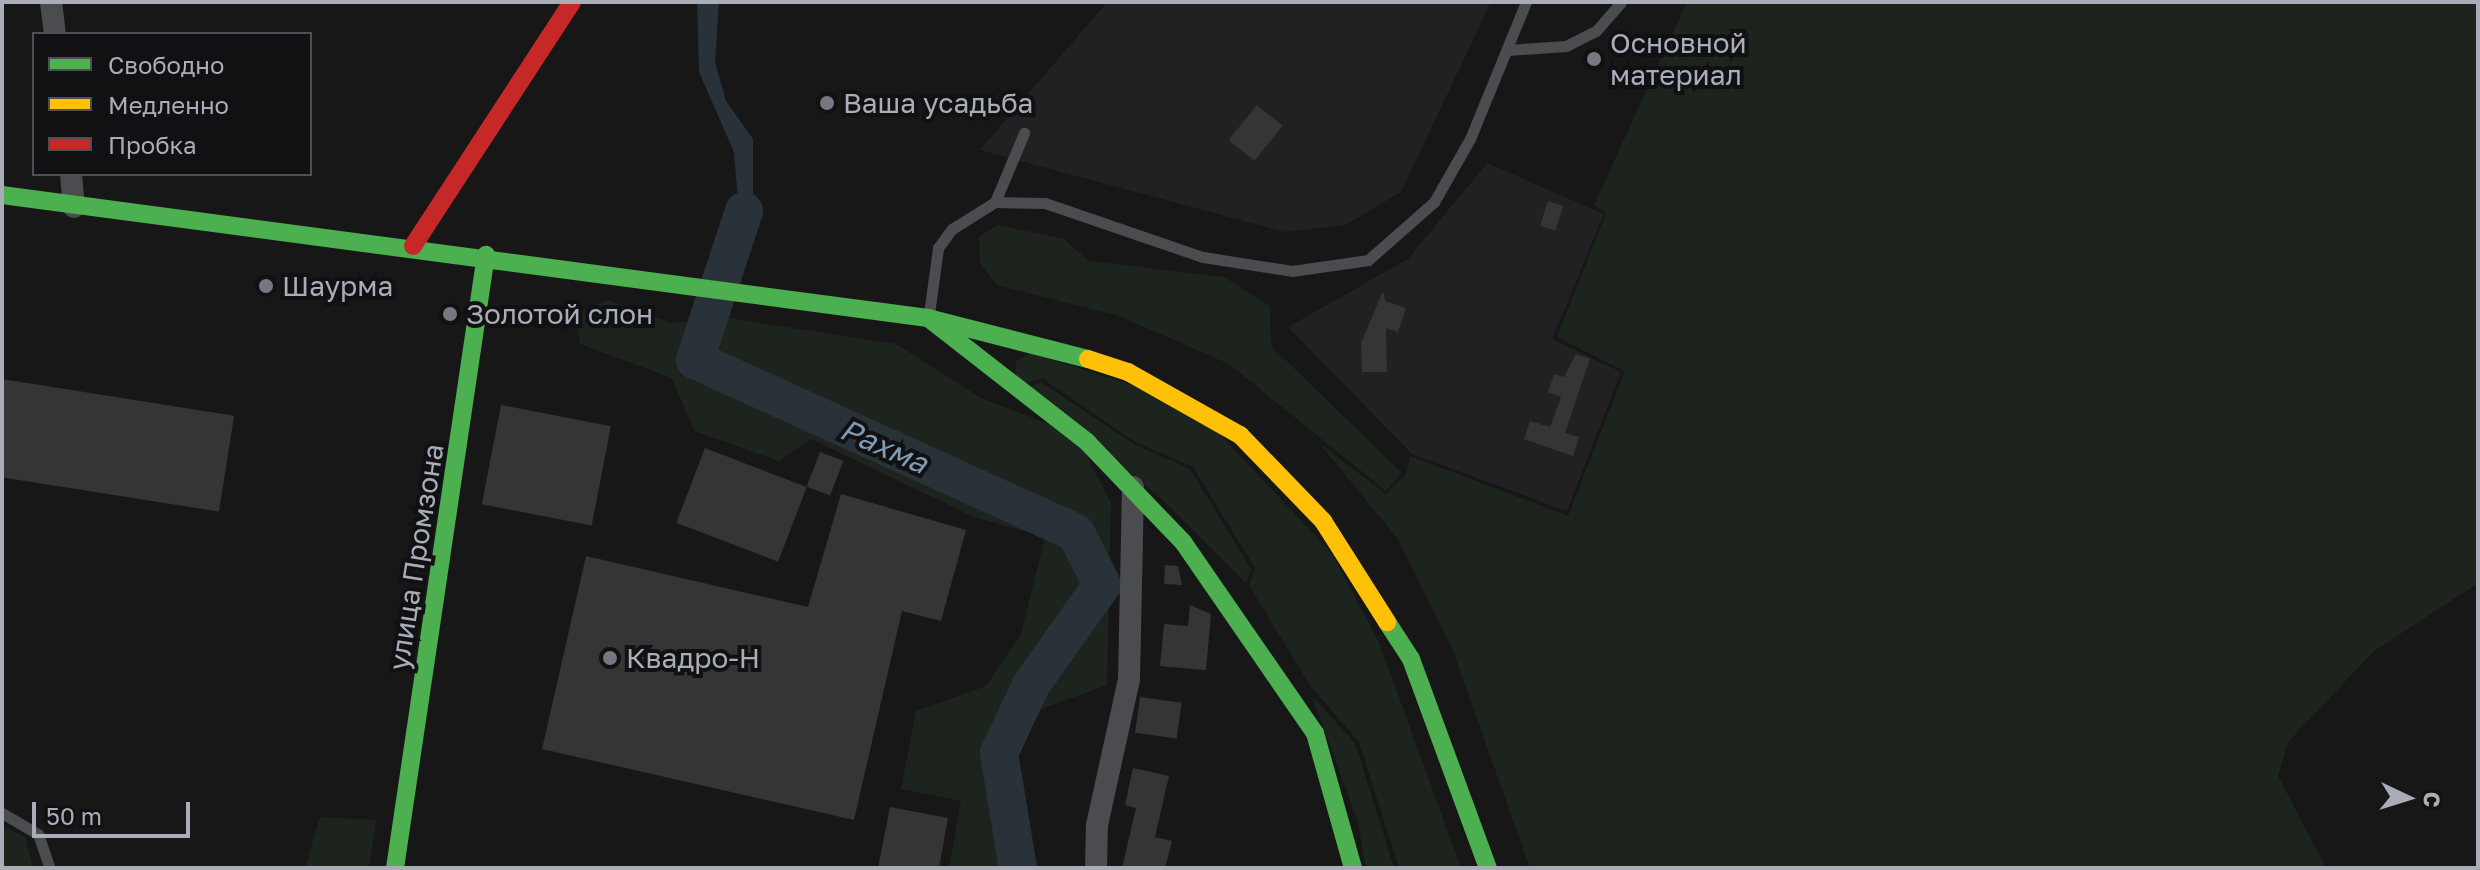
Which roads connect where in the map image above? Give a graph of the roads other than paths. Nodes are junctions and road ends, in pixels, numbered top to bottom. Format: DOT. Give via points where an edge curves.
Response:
graph roads {
  1 [pos="51,2"];
  2 [pos="572,2"];
  3 [pos="1526,2"];
  4 [pos="1621,2"];
  5 [pos="55,32"];
  6 [pos="1507,50"];
  7 [pos="1024,133"];
  8 [pos="71,176"];
  9 [pos="2,195"];
  10 [pos="995,202"];
  11 [pos="74,207"];
  12 [pos="413,246"];
  13 [pos="486,255"];
  14 [pos="928,318"];
  15 [pos="1133,487"];
  16 [pos="2,813"];
  17 [pos="50,868"];
  18 [pos="395,868"];
  19 [pos="1096,868"];
  20 [pos="1353,868"];
  21 [pos="1488,868"];
  1 -- 5 [label="street"];
  2 -- 12 [label="main road"];
  3 -- 6 [label="lane"];
  4 -- 6 [label="lane" via="1596,31 1566,46"];
  6 -- 10 [label="lane" via="1434,202 1368,260 1277,269 1127,236 1045,203"];
  7 -- 10 [label="lane"];
  8 -- 11 [label="street"];
  9 -- 11 [label="main road"];
  10 -- 14 [label="lane" via="952,229 938,248"];
  11 -- 12 [label="main road"];
  12 -- 13 [label="main road"];
  13 -- 14 [label="main road"];
  13 -- 18 [label="main road, улица Промзона"];
  14 -- 15 [label="main road" via="1087,442"];
  14 -- 21 [label="main road" via="1034,340 1128,372 1240,435 1288,479 1375,593 1411,659"];
  15 -- 19 [label="street" via="1129,680 1097,825"];
  15 -- 20 [label="main road" via="1183,542 1315,733 1344,816"];
  16 -- 17 [label="lane" via="38,834"];
}
